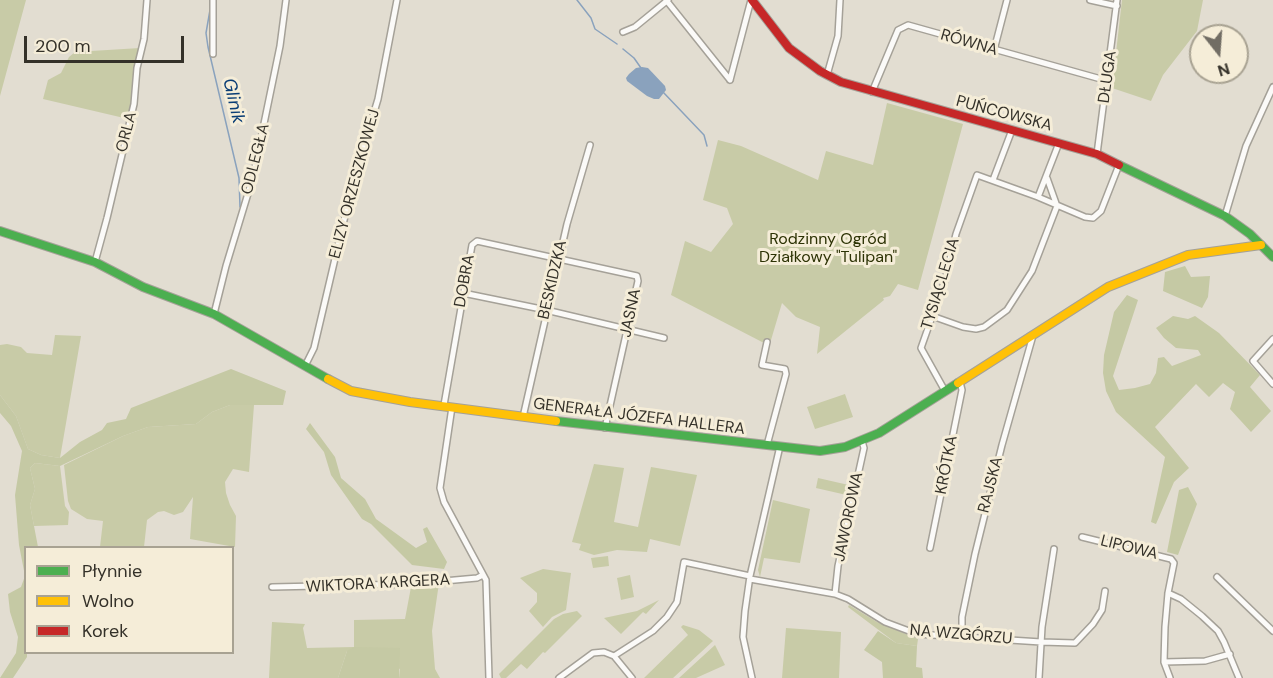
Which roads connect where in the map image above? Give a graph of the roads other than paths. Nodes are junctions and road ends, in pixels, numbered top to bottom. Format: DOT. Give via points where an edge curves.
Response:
graph roads {
  1 [pos="147,0"];
  2 [pos="213,0"];
  3 [pos="286,0"];
  4 [pos="397,0"];
  5 [pos="667,0"];
  6 [pos="752,0"];
  7 [pos="840,0"];
  8 [pos="1007,0"];
  9 [pos="1090,0"];
  10 [pos="1117,3"];
  11 [pos="623,32"];
  12 [pos="994,50"];
  13 [pos="213,54"];
  14 [pos="827,75"];
  15 [pos="1107,81"];
  16 [pos="1273,87"];
  17 [pos="872,92"];
  18 [pos="1012,130"];
  19 [pos="1059,143"];
  20 [pos="590,145"];
  21 [pos="1097,154"];
  22 [pos="1119,165"];
  23 [pos="1047,178"];
  24 [pos="993,180"];
  25 [pos="1038,197"];
  26 [pos="1057,206"];
  27 [pos="1225,216"];
  28 [pos="0,231"];
  29 [pos="1261,244"];
  30 [pos="1273,256"];
  31 [pos="559,258"];
  32 [pos="95,262"];
  33 [pos="463,293"];
  34 [pos="546,310"];
  35 [pos="214,314"];
  36 [pos="932,316"];
  37 [pos="628,329"];
  38 [pos="1030,336"];
  39 [pos="664,338"];
  40 [pos="1273,339"];
  41 [pos="767,342"];
  42 [pos="305,366"];
  43 [pos="960,382"];
  44 [pos="1273,384"];
  45 [pos="945,390"];
  46 [pos="448,406"];
  47 [pos="523,417"];
  48 [pos="605,428"];
  49 [pos="862,441"];
  50 [pos="767,445"];
  51 [pos="780,447"];
  52 [pos="1082,537"];
  53 [pos="930,548"];
  54 [pos="1054,549"];
  55 [pos="483,575"];
  56 [pos="750,577"];
  57 [pos="1217,577"];
  58 [pos="272,587"];
  59 [pos="1106,591"];
  60 [pos="1168,593"];
  61 [pos="835,594"];
  62 [pos="1273,631"];
  63 [pos="962,637"];
  64 [pos="1041,642"];
  65 [pos="1230,654"];
  66 [pos="614,656"];
  67 [pos="1164,662"];
  68 [pos="489,678"];
  69 [pos="560,678"];
  70 [pos="633,678"];
  71 [pos="752,678"];
  72 [pos="1039,678"];
  73 [pos="1170,678"];
  74 [pos="1239,678"];
  1 -- 32 [label="street, ORLA" via="134,104"];
  2 -- 13 [label="street"];
  3 -- 35 [label="street, ODLEGŁA" via="253,177"];
  4 -- 42 [label="street, ELIZY ORZESZKOWEJ" via="378,99 350,193 314,348"];
  5 -- 6 [label="street" via="730,80"];
  5 -- 11 [label="street" via="635,27"];
  6 -- 14 [label="street, PUŃCOWSKA" via="789,48"];
  7 -- 14 [label="street" via="838,36"];
  8 -- 12 [label="street"];
  9 -- 10 [label="street"];
  10 -- 15 [label="street, DŁUGA"];
  12 -- 15 [label="street, RÓWNA"];
  12 -- 17 [label="street, RÓWNA" via="905,25 898,30"];
  14 -- 17 [label="street, PUŃCOWSKA"];
  15 -- 21 [label="street, DŁUGA"];
  16 -- 27 [label="street" via="1246,146"];
  17 -- 18 [label="street, PUŃCOWSKA"];
  18 -- 19 [label="street, PUŃCOWSKA"];
  18 -- 24 [label="street"];
  19 -- 21 [label="street, PUŃCOWSKA"];
  19 -- 23 [label="street"];
  20 -- 31 [label="street, BESKIDZKA"];
  21 -- 22 [label="street, PUŃCOWSKA"];
  22 -- 26 [label="street" via="1097,216 1085,218"];
  22 -- 27 [label="street, PUŃCOWSKA"];
  23 -- 25 [label="street"];
  23 -- 26 [label="street"];
  24 -- 25 [label="street"];
  24 -- 36 [label="street, TYSIĄCLECIA" via="977,175"];
  25 -- 26 [label="street"];
  26 -- 36 [label="street" via="1032,271 1007,310 976,329"];
  27 -- 29 [label="street, PUŃCOWSKA"];
  28 -- 32 [label="street, GENERAŁA JÓZEFA HALLERA"];
  29 -- 30 [label="street, PUŃCOWSKA"];
  29 -- 38 [label="street, GENERAŁA JÓZEFA HALLERA" via="1181,257 1108,287"];
  31 -- 33 [label="street, DOBRA" via="477,241 472,245"];
  31 -- 34 [label="street, BESKIDZKA"];
  31 -- 37 [label="street, JASNA" via="637,276"];
  32 -- 35 [label="street, GENERAŁA JÓZEFA HALLERA" via="143,287"];
  33 -- 34 [label="street"];
  33 -- 46 [label="street, DOBRA"];
  34 -- 37 [label="street"];
  34 -- 47 [label="street, BESKIDZKA"];
  35 -- 42 [label="street, GENERAŁA JÓZEFA HALLERA"];
  36 -- 45 [label="street, TYSIĄCLECIA" via="921,348"];
  37 -- 39 [label="street"];
  37 -- 48 [label="street, JASNA"];
  38 -- 43 [label="street, GENERAŁA JÓZEFA HALLERA"];
  38 -- 63 [label="street, RAJSKA" via="975,554 962,617"];
  40 -- 44 [label="street" via="1252,361"];
  41 -- 50 [label="street" via="762,365 784,369 786,374"];
  42 -- 46 [label="street, GENERAŁA JÓZEFA HALLERA" via="351,391"];
  43 -- 45 [label="street, GENERAŁA JÓZEFA HALLERA"];
  43 -- 53 [label="street, KRÓTKA" via="962,390"];
  45 -- 49 [label="street, GENERAŁA JÓZEFA HALLERA"];
  46 -- 47 [label="street, GENERAŁA JÓZEFA HALLERA"];
  46 -- 55 [label="street, DOBRA" via="440,493"];
  47 -- 48 [label="street, GENERAŁA JÓZEFA HALLERA"];
  48 -- 50 [label="street, GENERAŁA JÓZEFA HALLERA"];
  49 -- 51 [label="street, GENERAŁA JÓZEFA HALLERA" via="829,450"];
  49 -- 61 [label="street, JAWOROWA" via="864,448"];
  50 -- 51 [label="street, GENERAŁA JÓZEFA HALLERA"];
  51 -- 56 [label="street"];
  52 -- 60 [label="street, LIPOWA" via="1170,559 1174,563"];
  54 -- 64 [label="street"];
  55 -- 58 [label="street, WIKTORA KARGERA" via="411,584"];
  55 -- 68 [label="street"];
  56 -- 61 [label="street, NA WZGÓRZU"];
  56 -- 66 [label="street, NA WZGÓRZU" via="684,562 673,610 645,638"];
  56 -- 71 [label="street" via="743,630"];
  57 -- 62 [label="street"];
  59 -- 64 [label="street, NA WZGÓRZU" via="1102,610 1075,643"];
  60 -- 65 [label="street" via="1202,615 1218,631"];
  60 -- 67 [label="street"];
  61 -- 63 [label="street, NA WZGÓRZU" via="906,631"];
  63 -- 64 [label="street, NA WZGÓRZU"];
  64 -- 72 [label="street"];
  65 -- 67 [label="street" via="1205,661"];
  65 -- 74 [label="street"];
  66 -- 69 [label="street" via="593,652"];
  66 -- 70 [label="street"];
  67 -- 73 [label="street"];
}
